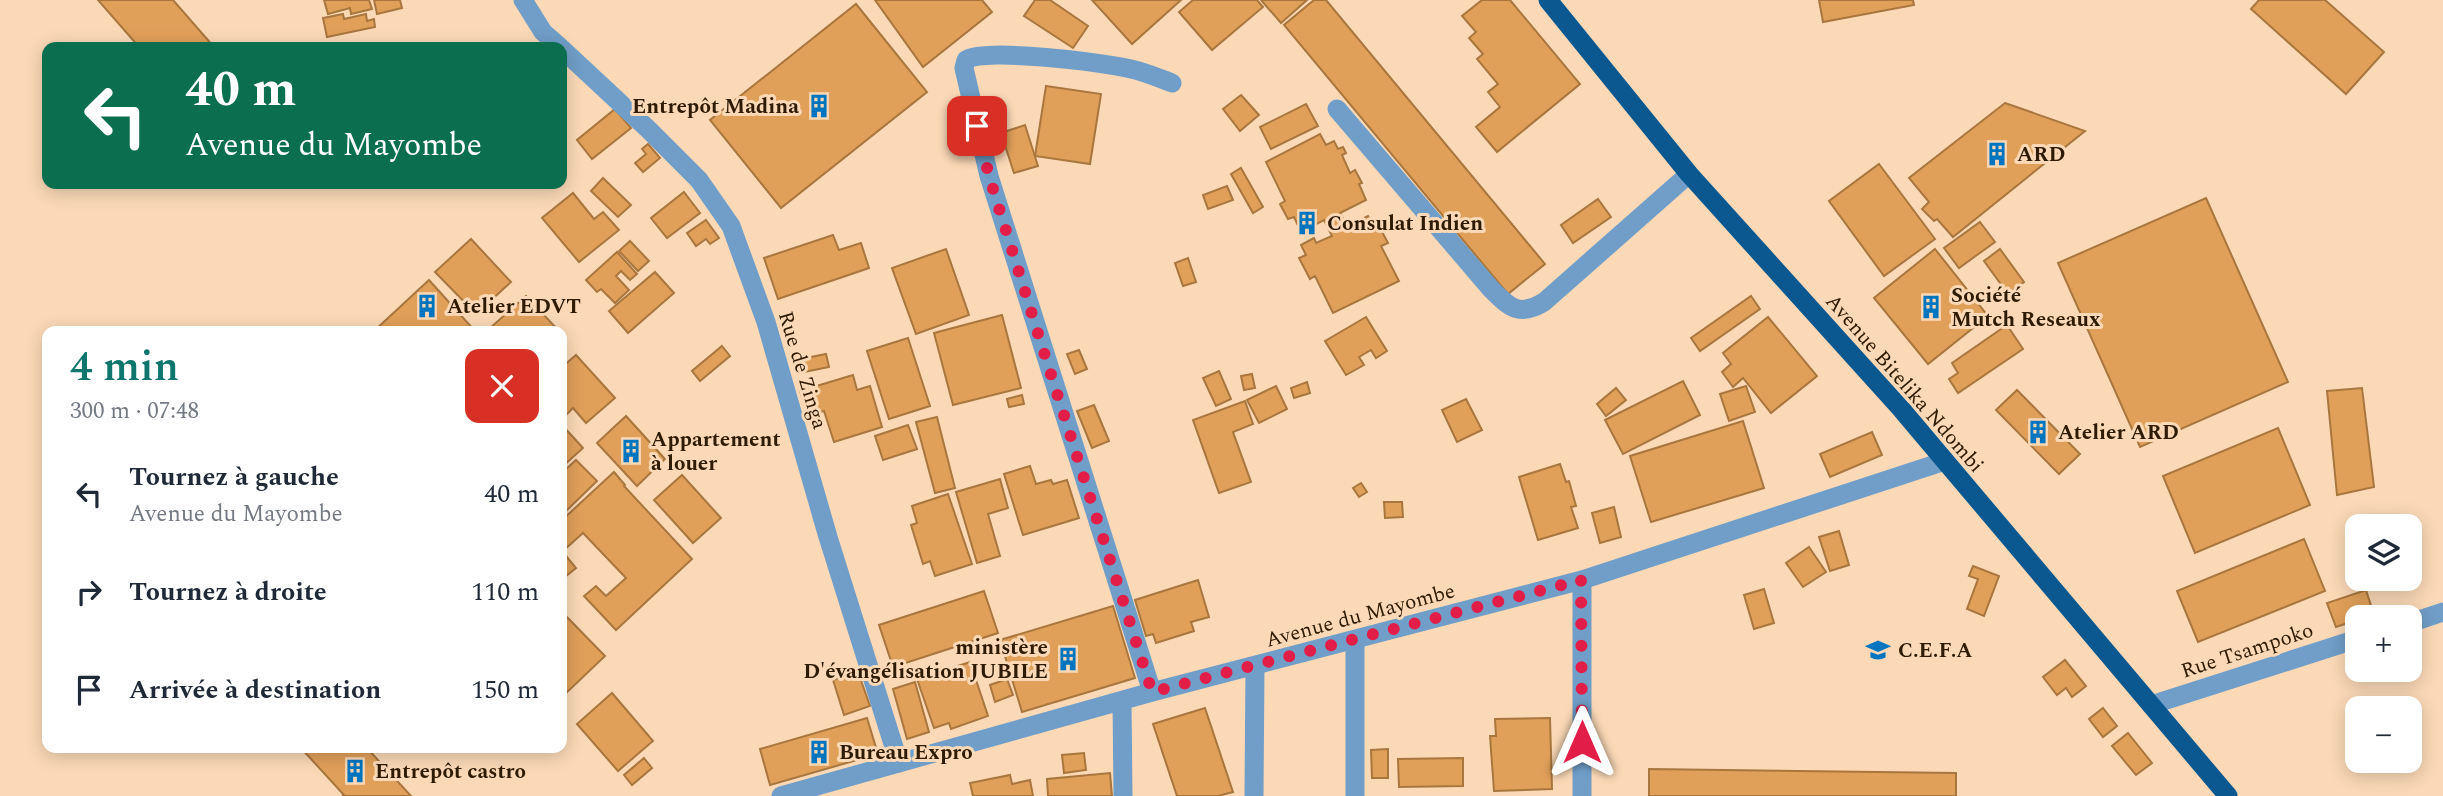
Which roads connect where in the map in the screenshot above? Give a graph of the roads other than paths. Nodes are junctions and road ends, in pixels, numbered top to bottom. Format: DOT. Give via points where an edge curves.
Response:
graph roads {
  1 [pos="523,0"];
  2 [pos="1548,0"];
  3 [pos="555,42"];
  4 [pos="567,54"];
  5 [pos="1172,83"];
  6 [pos="1337,109"];
  7 [pos="1689,174"];
  8 [pos="1945,461"];
  9 [pos="1581,580"];
  10 [pos="2443,612"];
  11 [pos="2422,619"];
  12 [pos="1355,640"];
  13 [pos="2345,643"];
  14 [pos="1255,666"];
  15 [pos="1152,692"];
  16 [pos="1122,702"];
  17 [pos="2151,705"];
  18 [pos="899,763"];
  19 [pos="781,796"];
  20 [pos="1123,796"];
  21 [pos="1254,796"];
  22 [pos="1355,796"];
  23 [pos="1582,796"];
  24 [pos="2228,796"];
  1 -- 3 [label="street, Rue de Zinga"];
  2 -- 7 [label="highway, Avenue Bitelika Ndombi"];
  4 -- 18 [label="street, Rue de Zinga" via="699,180 731,226 766,322"];
  5 -- 15 [label="street" via="1133,69 1065,60 980,56 966,60 964,68 989,176"];
  6 -- 7 [label="street" via="1491,289 1521,311 1544,302"];
  7 -- 8 [label="highway, Avenue Bitelika Ndombi"];
  8 -- 9 [label="street, Avenue du Mayombe"];
  8 -- 17 [label="highway, Avenue Bitelika Ndombi"];
  9 -- 12 [label="street, Avenue du Mayombe"];
  9 -- 23 [label="street"];
  10 -- 11 [label="street"];
  12 -- 14 [label="street, Avenue du Mayombe"];
  12 -- 22 [label="street"];
  13 -- 17 [label="street, Rue Tsampoko"];
  14 -- 15 [label="street, Avenue du Mayombe"];
  14 -- 21 [label="street"];
  15 -- 16 [label="street, Avenue du Mayombe"];
  16 -- 18 [label="street, Avenue du Mayombe"];
  16 -- 20 [label="street"];
  17 -- 24 [label="highway, Avenue Bitelika Ndombi"];
  18 -- 19 [label="street, Avenue du Mayombe"];
}
